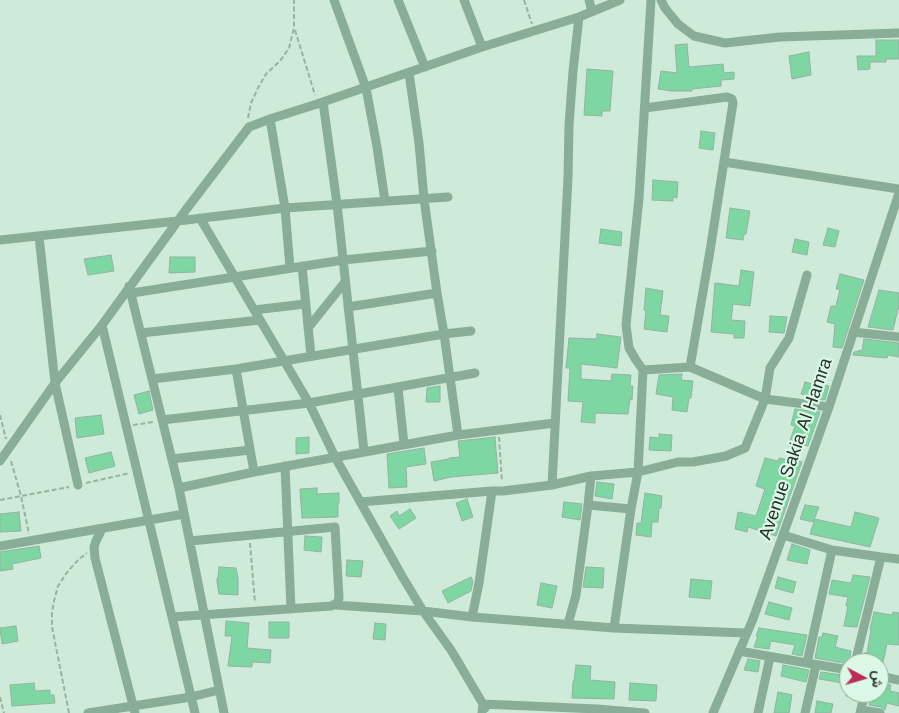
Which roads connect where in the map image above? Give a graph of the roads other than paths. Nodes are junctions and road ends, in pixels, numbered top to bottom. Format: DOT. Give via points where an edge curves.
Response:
graph roads {
  1 [pos="334,0"];
  2 [pos="398,0"];
  3 [pos="464,0"];
  4 [pos="589,0"];
  5 [pos="620,0"];
  6 [pos="651,0"];
  7 [pos="661,0"];
  8 [pos="592,11"];
  9 [pos="579,17"];
  10 [pos="899,33"];
  11 [pos="482,47"];
  12 [pos="425,67"];
  13 [pos="409,73"];
  14 [pos="366,88"];
  15 [pos="320,103"];
  16 [pos="645,108"];
  17 [pos="270,119"];
  18 [pos="724,162"];
  19 [pos="899,191"];
  20 [pos="448,197"];
  21 [pos="424,199"];
  22 [pos="385,201"];
  23 [pos="337,204"];
  24 [pos="285,208"];
  25 [pos="200,218"];
  26 [pos="178,221"];
  27 [pos="38,236"];
  28 [pos="0,240"];
  29 [pos="432,251"];
  30 [pos="343,260"];
  31 [pos="302,266"];
  32 [pos="290,268"];
  33 [pos="807,275"];
  34 [pos="234,276"];
  35 [pos="345,282"];
  36 [pos="131,290"];
  37 [pos="437,293"];
  38 [pos="306,304"];
  39 [pos="348,306"];
  40 [pos="254,310"];
  41 [pos="260,320"];
  42 [pos="102,325"];
  43 [pos="308,328"];
  44 [pos="471,331"];
  45 [pos="853,332"];
  46 [pos="141,333"];
  47 [pos="444,334"];
  48 [pos="899,337"];
  49 [pos="353,349"];
  50 [pos="311,356"];
  51 [pos="284,360"];
  52 [pos="690,367"];
  53 [pos="236,368"];
  54 [pos="644,370"];
  55 [pos="475,373"];
  56 [pos="450,378"];
  57 [pos="152,379"];
  58 [pos="55,383"];
  59 [pos="398,388"];
  60 [pos="358,394"];
  61 [pos="765,399"];
  62 [pos="309,403"];
  63 [pos="829,407"];
  64 [pos="243,411"];
  65 [pos="162,420"];
  66 [pos="555,423"];
  67 [pos="458,435"];
  68 [pos="404,444"];
  69 [pos="250,450"];
  70 [pos="364,451"];
  71 [pos="335,457"];
  72 [pos="172,459"];
  73 [pos="0,461"];
  74 [pos="285,466"];
  75 [pos="254,472"];
  76 [pos="638,472"];
  77 [pos="591,476"];
  78 [pos="78,485"];
  79 [pos="552,485"];
  80 [pos="179,488"];
  81 [pos="492,491"];
  82 [pos="360,502"];
  83 [pos="588,505"];
  84 [pos="631,509"];
  85 [pos="184,514"];
  86 [pos="149,520"];
  87 [pos="102,529"];
  88 [pos="288,531"];
  89 [pos="783,535"];
  90 [pos="190,541"];
  91 [pos="0,546"];
  92 [pos="832,550"];
  93 [pos="881,557"];
  94 [pos="899,559"];
  95 [pos="335,605"];
  96 [pos="292,609"];
  97 [pos="423,611"];
  98 [pos="204,615"];
  99 [pos="172,617"];
  100 [pos="472,618"];
  101 [pos="568,624"];
  102 [pos="614,628"];
  103 [pos="746,633"];
  104 [pos="739,651"];
  105 [pos="857,653"];
  106 [pos="770,657"];
  107 [pos="806,664"];
  108 [pos="816,665"];
  109 [pos="839,668"];
  110 [pos="219,690"];
  111 [pos="191,697"];
  112 [pos="482,708"];
  113 [pos="134,709"];
  114 [pos="860,711"];
  115 [pos="88,713"];
  116 [pos="195,713"];
  117 [pos="224,713"];
  118 [pos="487,713"];
  119 [pos="645,713"];
  120 [pos="713,713"];
  121 [pos="758,713"];
  122 [pos="805,713"];
  123 [pos="880,713"];
  1 -- 14 [label="street"];
  2 -- 12 [label="street"];
  3 -- 11 [label="street"];
  4 -- 8 [label="street"];
  5 -- 8 [label="street"];
  6 -- 16 [label="street"];
  7 -- 10 [label="street" via="678,24 694,36 725,43 780,37"];
  8 -- 9 [label="street"];
  9 -- 11 [label="street"];
  9 -- 66 [label="street" via="570,107"];
  11 -- 12 [label="street"];
  12 -- 13 [label="street"];
  13 -- 14 [label="street"];
  13 -- 21 [label="street"];
  14 -- 15 [label="street"];
  14 -- 22 [label="street"];
  15 -- 17 [label="street"];
  15 -- 23 [label="street"];
  16 -- 18 [label="street" via="732,99"];
  16 -- 54 [label="street" via="626,326 629,348"];
  17 -- 24 [label="street"];
  17 -- 26 [label="street" via="249,127"];
  18 -- 19 [label="street"];
  18 -- 52 [label="street"];
  19 -- 45 [label="street, Avenue Sakia Al Hamra"];
  20 -- 21 [label="street"];
  21 -- 22 [label="street"];
  21 -- 29 [label="street"];
  22 -- 23 [label="street"];
  23 -- 24 [label="street"];
  23 -- 30 [label="street"];
  24 -- 25 [label="street"];
  24 -- 32 [label="street"];
  25 -- 26 [label="street"];
  25 -- 34 [label="street"];
  26 -- 27 [label="street"];
  26 -- 36 [label="street"];
  27 -- 28 [label="street"];
  27 -- 58 [label="street"];
  29 -- 30 [label="street"];
  29 -- 37 [label="street"];
  30 -- 31 [label="street"];
  30 -- 35 [label="street"];
  31 -- 32 [label="street"];
  31 -- 38 [label="street"];
  32 -- 34 [label="street"];
  33 -- 61 [label="street" via="789,338 770,368"];
  34 -- 36 [label="street"];
  34 -- 40 [label="street"];
  35 -- 39 [label="street"];
  35 -- 43 [label="street"];
  36 -- 42 [label="street"];
  36 -- 46 [label="street"];
  37 -- 39 [label="street"];
  37 -- 47 [label="street"];
  38 -- 40 [label="street"];
  38 -- 43 [label="street"];
  39 -- 49 [label="street"];
  40 -- 41 [label="street"];
  41 -- 46 [label="street"];
  41 -- 51 [label="street"];
  42 -- 58 [label="street"];
  42 -- 86 [label="street"];
  43 -- 50 [label="street"];
  44 -- 47 [label="street"];
  45 -- 48 [label="street"];
  45 -- 63 [label="street, Avenue Sakia Al Hamra"];
  46 -- 57 [label="street"];
  47 -- 49 [label="street"];
  47 -- 56 [label="street"];
  49 -- 50 [label="street"];
  49 -- 60 [label="street"];
  50 -- 51 [label="street"];
  51 -- 53 [label="street"];
  51 -- 62 [label="street"];
  52 -- 54 [label="street"];
  52 -- 61 [label="street"];
  53 -- 57 [label="street"];
  53 -- 64 [label="street"];
  54 -- 76 [label="street"];
  55 -- 56 [label="street"];
  56 -- 59 [label="street"];
  56 -- 67 [label="street"];
  57 -- 65 [label="street"];
  58 -- 73 [label="street"];
  58 -- 78 [label="street"];
  59 -- 60 [label="street"];
  59 -- 68 [label="street"];
  60 -- 62 [label="street"];
  60 -- 70 [label="street"];
  61 -- 63 [label="street"];
  61 -- 76 [label="street" via="745,448 726,456 678,462"];
  62 -- 64 [label="street"];
  62 -- 71 [label="street"];
  63 -- 89 [label="street, Avenue Sakia Al Hamra"];
  64 -- 65 [label="street"];
  64 -- 69 [label="street"];
  65 -- 72 [label="street"];
  66 -- 67 [label="street"];
  66 -- 79 [label="street"];
  67 -- 68 [label="street"];
  68 -- 70 [label="street"];
  69 -- 72 [label="street"];
  69 -- 75 [label="street"];
  70 -- 71 [label="street"];
  71 -- 74 [label="street"];
  71 -- 82 [label="street"];
  72 -- 80 [label="street"];
  74 -- 75 [label="street"];
  74 -- 88 [label="street"];
  75 -- 80 [label="street"];
  76 -- 77 [label="street"];
  76 -- 84 [label="street"];
  77 -- 79 [label="street"];
  77 -- 83 [label="street"];
  79 -- 81 [label="street"];
  80 -- 85 [label="street"];
  81 -- 82 [label="street"];
  81 -- 100 [label="street"];
  82 -- 97 [label="street"];
  83 -- 84 [label="street"];
  83 -- 101 [label="street" via="576,595"];
  84 -- 102 [label="street"];
  85 -- 86 [label="street"];
  85 -- 90 [label="street"];
  86 -- 87 [label="street"];
  86 -- 99 [label="street"];
  87 -- 91 [label="street"];
  87 -- 113 [label="street" via="94,546 97,566"];
  88 -- 90 [label="street"];
  88 -- 95 [label="street" via="336,527 339,598"];
  88 -- 96 [label="street"];
  89 -- 92 [label="street"];
  89 -- 103 [label="street, Avenue Sakia Al Hamra"];
  90 -- 98 [label="street"];
  92 -- 93 [label="street"];
  92 -- 107 [label="street"];
  93 -- 94 [label="street"];
  93 -- 105 [label="street"];
  95 -- 96 [label="street"];
  95 -- 97 [label="street"];
  96 -- 98 [label="street"];
  97 -- 100 [label="street"];
  97 -- 112 [label="street" via="451,650"];
  98 -- 99 [label="street"];
  98 -- 110 [label="street"];
  99 -- 111 [label="street"];
  100 -- 101 [label="street"];
  101 -- 102 [label="street"];
  102 -- 103 [label="street"];
  103 -- 104 [label="street, Avenue Sakia Al Hamra"];
  104 -- 106 [label="street"];
  104 -- 120 [label="street, Avenue Sakia Al Hamra"];
  106 -- 107 [label="street"];
  106 -- 121 [label="street"];
  107 -- 108 [label="street"];
  108 -- 109 [label="street"];
  108 -- 122 [label="street"];
  110 -- 111 [label="street"];
  110 -- 117 [label="street"];
  111 -- 113 [label="street"];
  111 -- 116 [label="street"];
  112 -- 118 [label="street"];
  112 -- 119 [label="street"];
  113 -- 115 [label="street"];
  114 -- 123 [label="street"];
}
